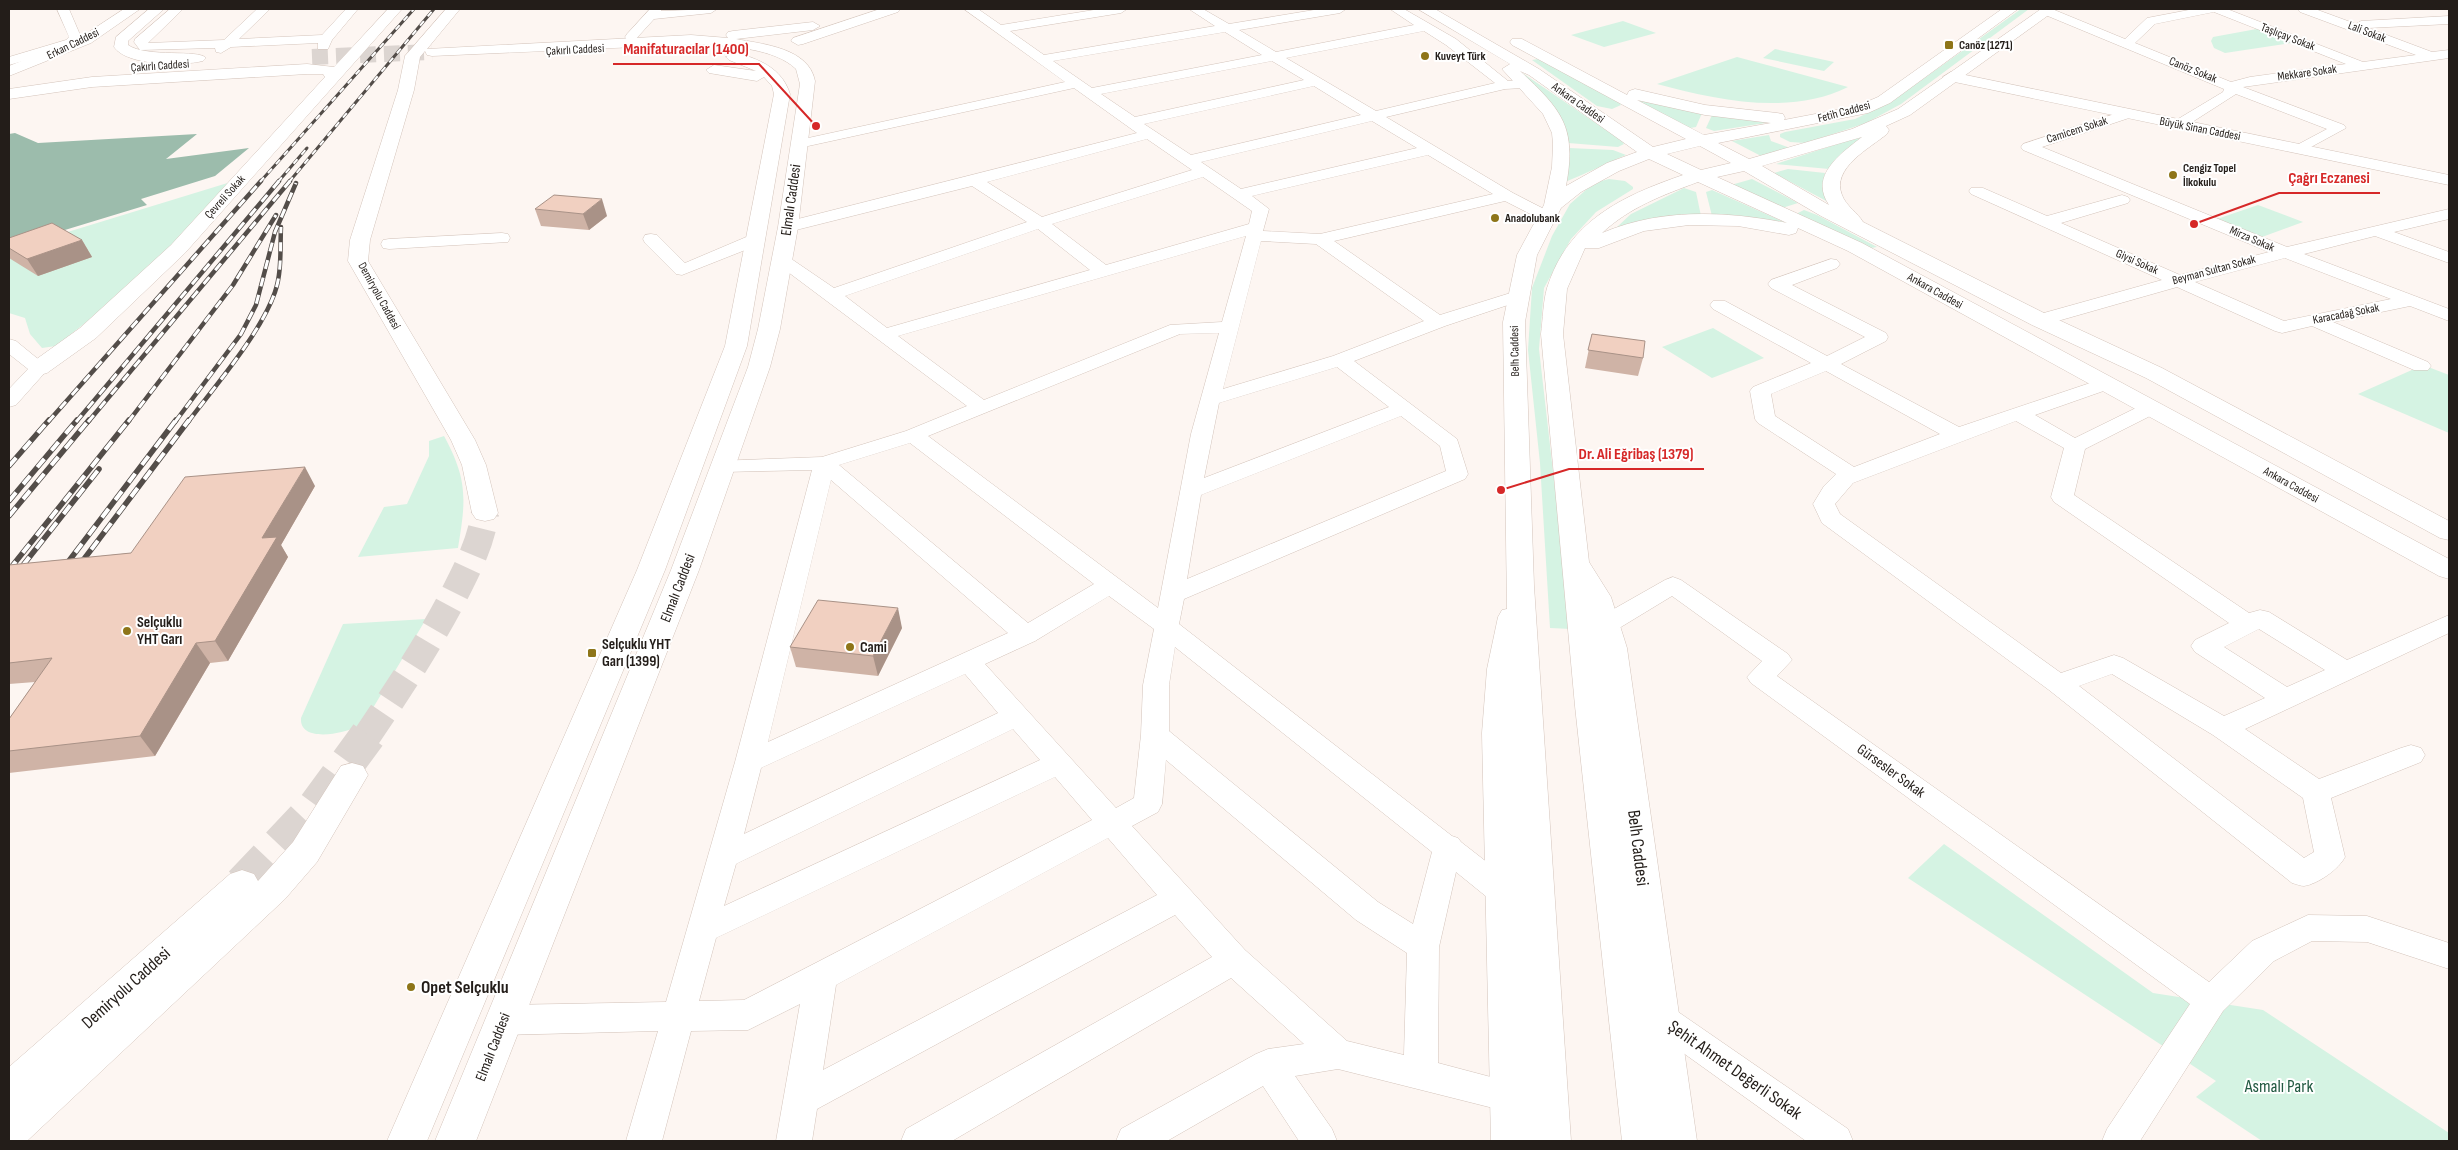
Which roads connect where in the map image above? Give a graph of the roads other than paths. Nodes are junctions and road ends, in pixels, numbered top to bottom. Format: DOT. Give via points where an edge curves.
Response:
graph roads {
  1 [pos="63,9"];
  2 [pos="134,9"];
  3 [pos="146,9"];
  4 [pos="158,9"];
  5 [pos="176,9"];
  6 [pos="264,9"];
  7 [pos="352,9"];
  8 [pos="395,9"];
  9 [pos="454,9"];
  10 [pos="711,9"];
  11 [pos="874,9"];
  12 [pos="893,9"];
  13 [pos="970,9"];
  14 [pos="1121,9"];
  15 [pos="1195,9"];
  16 [pos="1340,9"];
  17 [pos="1396,9"];
  18 [pos="1425,9"];
  19 [pos="2011,9"];
  20 [pos="2210,9"];
  21 [pos="2217,9"];
  22 [pos="2304,9"];
  23 [pos="2049,10"];
  24 [pos="653,12"];
  25 [pos="2449,20"];
  26 [pos="813,26"];
  27 [pos="2352,26"];
  28 [pos="1225,27"];
  29 [pos="1425,27"];
  30 [pos="832,29"];
  31 [pos="1000,29"];
  32 [pos="631,37"];
  33 [pos="1507,37"];
  34 [pos="367,38"];
  35 [pos="691,39"];
  36 [pos="1482,41"];
  37 [pos="2127,44"];
  38 [pos="428,50"];
  39 [pos="741,53"];
  40 [pos="222,54"];
  41 [pos="316,54"];
  42 [pos="2449,54"];
  43 [pos="1273,56"];
  44 [pos="2430,56"];
  45 [pos="1043,59"];
  46 [pos="9,61"];
  47 [pos="798,62"];
  48 [pos="2360,65"];
  49 [pos="409,70"];
  50 [pos="714,70"];
  51 [pos="9,72"];
  52 [pos="1575,73"];
  53 [pos="332,77"];
  54 [pos="1951,77"];
  55 [pos="778,81"];
  56 [pos="1315,82"];
  57 [pos="9,83"];
  58 [pos="1077,83"];
  59 [pos="1523,84"];
  60 [pos="1505,85"];
  61 [pos="2232,86"];
  62 [pos="9,87"];
  63 [pos="1090,92"];
  64 [pos="9,94"];
  65 [pos="1623,99"];
  66 [pos="1583,106"];
  67 [pos="2127,114"];
  68 [pos="1843,115"];
  69 [pos="1897,115"];
  70 [pos="1374,116"];
  71 [pos="1790,125"];
  72 [pos="2178,125"];
  73 [pos="1141,128"];
  74 [pos="1701,141"];
  75 [pos="799,144"];
  76 [pos="1818,145"];
  77 [pos="2028,147"];
  78 [pos="2300,149"];
  79 [pos="1430,150"];
  80 [pos="1650,153"];
  81 [pos="1747,165"];
  82 [pos="1197,166"];
  83 [pos="1698,176"];
  84 [pos="974,180"];
  85 [pos="2449,180"];
  86 [pos="1586,181"];
  87 [pos="1632,187"];
  88 [pos="1977,191"];
  89 [pos="1239,194"];
  90 [pos="1507,196"];
  91 [pos="2122,200"];
  92 [pos="1550,211"];
  93 [pos="1828,212"];
  94 [pos="2446,217"];
  95 [pos="1801,222"];
  96 [pos="2046,222"];
  97 [pos="1040,223"];
  98 [pos="788,227"];
  99 [pos="1256,232"];
  100 [pos="2380,232"];
  101 [pos="502,238"];
  102 [pos="1858,238"];
  103 [pos="651,239"];
  104 [pos="757,239"];
  105 [pos="1320,239"];
  106 [pos="389,244"];
  107 [pos="2284,252"];
  108 [pos="1570,258"];
  109 [pos="2449,258"];
  110 [pos="781,260"];
  111 [pos="1831,264"];
  112 [pos="1102,271"];
  113 [pos="2177,280"];
  114 [pos="832,295"];
  115 [pos="1520,295"];
  116 [pos="2409,301"];
  117 [pos="1719,305"];
  118 [pos="2449,315"];
  119 [pos="2040,320"];
  120 [pos="2313,320"];
  121 [pos="1438,322"];
  122 [pos="1230,327"];
  123 [pos="2282,327"];
  124 [pos="885,334"];
  125 [pos="9,345"];
  126 [pos="1340,360"];
  127 [pos="1826,364"];
  128 [pos="9,366"];
  129 [pos="2420,366"];
  130 [pos="36,367"];
  131 [pos="2105,384"];
  132 [pos="1211,399"];
  133 [pos="9,401"];
  134 [pos="982,408"];
  135 [pos="1404,408"];
  136 [pos="2150,408"];
  137 [pos="2018,414"];
  138 [pos="913,435"];
  139 [pos="1958,435"];
  140 [pos="2075,446"];
  141 [pos="824,463"];
  142 [pos="723,466"];
  143 [pos="1852,476"];
  144 [pos="1191,491"];
  145 [pos="485,513"];
  146 [pos="2449,532"];
  147 [pos="1576,562"];
  148 [pos="2449,570"];
  149 [pos="1111,584"];
  150 [pos="1520,586"];
  151 [pos="1173,594"];
  152 [pos="2449,623"];
  153 [pos="1607,624"];
  154 [pos="2248,624"];
  155 [pos="1167,627"];
  156 [pos="1026,635"];
  157 [pos="968,661"];
  158 [pos="2346,671"];
  159 [pos="2058,684"];
  160 [pos="2286,699"];
  161 [pos="1017,715"];
  162 [pos="2223,728"];
  163 [pos="1155,735"];
  164 [pos="2411,755"];
  165 [pos="749,762"];
  166 [pos="1060,763"];
  167 [pos="352,775"];
  168 [pos="2316,792"];
  169 [pos="1112,823"];
  170 [pos="1448,846"];
  171 [pos="723,857"];
  172 [pos="242,884"];
  173 [pos="1504,893"];
  174 [pos="1179,898"];
  175 [pos="703,930"];
  176 [pos="1423,947"];
  177 [pos="2449,956"];
  178 [pos="1234,960"];
  179 [pos="821,976"];
  180 [pos="2211,1001"];
  181 [pos="679,1016"];
  182 [pos="1659,1017"];
  183 [pos="503,1020"];
  184 [pos="1338,1054"];
  185 [pos="1268,1066"];
  186 [pos="1420,1073"];
  187 [pos="9,1092"];
  188 [pos="1509,1096"];
  189 [pos="802,1099"];
  190 [pos="9,1131"];
  191 [pos="407,1141"];
  192 [pos="456,1141"];
  193 [pos="644,1141"];
  194 [pos="794,1141"];
  195 [pos="919,1141"];
  196 [pos="1134,1141"];
  197 [pos="1319,1141"];
  198 [pos="1511,1141"];
  199 [pos="1550,1141"];
  200 [pos="1642,1141"];
  201 [pos="1676,1141"];
  202 [pos="1835,1141"];
  203 [pos="2120,1141"];
  1 -- 46 [label="street" via="75,37 71,43"];
  2 -- 51 [label="main road, Erkan Caddesi" via="86,40"];
  3 -- 40 [label="main road, Erkan Caddesi" via="110,37 106,49 111,54 152,62"];
  4 -- 41 [label="main road" via="121,40 124,50 140,56 168,59"];
  5 -- 40 [label="street" via="140,42 145,48"];
  6 -- 40 [label="street"];
  7 -- 41 [label="street"];
  8 -- 34 [label="main road, Çevreli Sokak"];
  9 -- 38 [label="main road, Demiryolu Caddesi"];
  10 -- 24 [label="street"];
  11 -- 26 [label="main road, Çakırlı Caddesi"];
  12 -- 30 [label="main road, Çakırlı Caddesi"];
  13 -- 31 [label="street"];
  14 -- 31 [label="street"];
  15 -- 28 [label="street"];
  16 -- 28 [label="street"];
  17 -- 29 [label="street"];
  18 -- 36 [label="main road, Ankara Caddesi"];
  19 -- 68 [label="main road, Fetih Caddesi" via="1884,100"];
  20 -- 37 [label="street" via="2151,21"];
  21 -- 48 [label="street, Taşlıçay Sokak"];
  22 -- 27 [label="street, Lali Sokak"];
  23 -- 37 [label="street, Canöz Sokak"];
  23 -- 54 [label="main road, Fetih Caddesi"];
  24 -- 32 [label="street"];
  25 -- 27 [label="street"];
  26 -- 35 [label="main road"];
  26 -- 39 [label="main road, Çakırlı Caddesi"];
  27 -- 44 [label="street, Lali Sokak"];
  28 -- 43 [label="street"];
  28 -- 45 [label="street"];
  29 -- 43 [label="street"];
  29 -- 60 [label="street" via="1451,42"];
  30 -- 39 [label="main road, Çakırlı Caddesi"];
  30 -- 47 [label="main road" via="804,48"];
  31 -- 45 [label="street"];
  32 -- 35 [label="main road"];
  32 -- 38 [label="main road" via="435,45"];
  33 -- 52 [label="main road, Ankara Caddesi"];
  34 -- 41 [label="main road"];
  34 -- 53 [label="main road, Çevreli Sokak"];
  35 -- 38 [label="main road, Çakırlı Caddesi"];
  35 -- 39 [label="main road, Çakırlı Caddesi" via="727,41"];
  36 -- 59 [label="main road"];
  36 -- 66 [label="main road, Ankara Caddesi"];
  37 -- 61 [label="street, Canöz Sokak"];
  38 -- 39 [label="main road, Çakırlı Caddesi" via="658,46"];
  38 -- 49 [label="main road, Demiryolu Caddesi" via="413,56"];
  39 -- 47 [label="main road"];
  39 -- 49 [label="main road" via="656,51 426,64"];
  39 -- 55 [label="main road"];
  40 -- 41 [label="main road, Çakırlı Caddesi"];
  40 -- 41 [label="street"];
  40 -- 57 [label="main road, Çakırlı Caddesi"];
  41 -- 53 [label="main road"];
  41 -- 62 [label="main road, Çakırlı Caddesi"];
  41 -- 64 [label="main road"];
  42 -- 44 [label="street, Mekkare Sokak"];
  43 -- 56 [label="street"];
  43 -- 63 [label="street"];
  44 -- 48 [label="street, Mekkare Sokak"];
  45 -- 58 [label="street"];
  47 -- 75 [label="main road, Elmalı Caddesi" via="806,72 808,84"];
  48 -- 61 [label="street, Mekkare Sokak"];
  49 -- 145 [label="main road, Demiryolu Caddesi" via="406,90 360,240 358,261 463,440 474,465"];
  50 -- 55 [label="main road"];
  52 -- 65 [label="main road, Ankara Caddesi"];
  52 -- 68 [label="main road" via="1638,95 1727,113 1779,118"];
  53 -- 130 [label="main road, Çevreli Sokak" via="178,249 88,333"];
  54 -- 67 [label="main road, Büyük Sinan Caddesi"];
  54 -- 69 [label="main road, Fetih Caddesi" via="1923,100"];
  55 -- 104 [label="main road, Elmalı Caddesi" via="782,94"];
  56 -- 70 [label="street"];
  56 -- 73 [label="street"];
  58 -- 63 [label="street"];
  58 -- 75 [label="street"];
  59 -- 60 [label="street"];
  59 -- 92 [label="main road" via="1546,108 1561,134 1562,159"];
  60 -- 70 [label="street"];
  61 -- 72 [label="street" via="2230,94"];
  61 -- 78 [label="street, Canöz Sokak" via="2339,128"];
  63 -- 73 [label="street"];
  65 -- 66 [label="main road" via="1629,106 1622,111 1602,112"];
  65 -- 74 [label="main road, Ankara Caddesi"];
  66 -- 80 [label="main road, Ankara Caddesi"];
  67 -- 72 [label="main road, Büyük Sinan Caddesi"];
  67 -- 77 [label="street, Camicem Sokak"];
  68 -- 71 [label="main road, Fetih Caddesi"];
  69 -- 76 [label="main road, Fetih Caddesi" via="1858,133"];
  69 -- 102 [label="main road" via="1840,164 1829,182 1832,195"];
  70 -- 79 [label="street"];
  70 -- 82 [label="street"];
  71 -- 74 [label="main road, Fetih Caddesi"];
  71 -- 76 [label="main road" via="1777,132 1775,135 1779,141 1800,146"];
  72 -- 78 [label="main road, Büyük Sinan Caddesi"];
  73 -- 82 [label="street"];
  73 -- 84 [label="street"];
  74 -- 80 [label="main road, Fetih Caddesi"];
  74 -- 81 [label="main road, Ankara Caddesi"];
  75 -- 98 [label="main road, Elmalı Caddesi"];
  76 -- 81 [label="main road, Fetih Caddesi"];
  77 -- 107 [label="street, Mirza Sokak"];
  78 -- 85 [label="main road, Büyük Sinan Caddesi"];
  79 -- 89 [label="street"];
  79 -- 90 [label="street"];
  80 -- 83 [label="main road, Ankara Caddesi"];
  80 -- 86 [label="main road, Belh Caddesi"];
  81 -- 83 [label="main road, Fetih Caddesi"];
  81 -- 93 [label="main road, Ankara Caddesi"];
  82 -- 89 [label="street"];
  82 -- 97 [label="street"];
  83 -- 87 [label="main road, Belh Caddesi"];
  83 -- 95 [label="main road, Ankara Caddesi"];
  84 -- 97 [label="street"];
  84 -- 98 [label="street"];
  86 -- 87 [label="main road" via="1605,177"];
  86 -- 92 [label="main road, Belh Caddesi"];
  87 -- 108 [label="main road, Belh Caddesi" via="1607,218 1578,244"];
  88 -- 96 [label="street, Giysi Sokak"];
  89 -- 99 [label="street" via="1262,209"];
  90 -- 92 [label="street"];
  90 -- 105 [label="street"];
  91 -- 96 [label="street"];
  92 -- 115 [label="main road, Belh Caddesi" via="1527,255"];
  93 -- 95 [label="main road" via="1808,208 1791,211 1790,215"];
  93 -- 102 [label="main road, Ankara Caddesi"];
  94 -- 100 [label="street, Beyman Sultan Sokak"];
  95 -- 102 [label="main road, Ankara Caddesi"];
  96 -- 113 [label="street, Giysi Sokak"];
  97 -- 112 [label="street"];
  97 -- 114 [label="street"];
  98 -- 110 [label="main road, Elmalı Caddesi"];
  99 -- 105 [label="street"];
  99 -- 112 [label="street"];
  99 -- 122 [label="street"];
  100 -- 107 [label="street, Beyman Sultan Sokak"];
  100 -- 109 [label="street"];
  101 -- 106 [label="street"];
  102 -- 108 [label="main road" via="1815,235 1766,224 1697,218 1619,231"];
  102 -- 119 [label="main road, Ankara Caddesi"];
  102 -- 131 [label="main road, Ankara Caddesi"];
  103 -- 104 [label="street" via="682,270"];
  104 -- 191 [label="main road, Elmalı Caddesi" via="736,346 650,570"];
  105 -- 121 [label="street"];
  107 -- 113 [label="street, Beyman Sultan Sokak"];
  107 -- 116 [label="street, Mirza Sokak"];
  108 -- 147 [label="main road, Belh Caddesi" via="1557,289 1552,334"];
  110 -- 114 [label="street"];
  110 -- 142 [label="main road, Elmalı Caddesi" via="759,367"];
  111 -- 127 [label="street" via="1777,284 1879,337"];
  112 -- 124 [label="street"];
  113 -- 119 [label="street, Beyman Sultan Sokak"];
  113 -- 123 [label="street, Giysi Sokak"];
  114 -- 124 [label="street"];
  115 -- 121 [label="street"];
  115 -- 150 [label="main road, Belh Caddesi" via="1514,322"];
  116 -- 118 [label="street, Mirza Sokak"];
  116 -- 120 [label="street, Karacadağ Sokak"];
  117 -- 127 [label="street"];
  119 -- 146 [label="main road, Ankara Caddesi" via="2154,373"];
  120 -- 123 [label="street, Karacadağ Sokak"];
  120 -- 129 [label="street"];
  121 -- 126 [label="street"];
  122 -- 132 [label="street"];
  122 -- 134 [label="street" via="1177,329"];
  124 -- 134 [label="street"];
  125 -- 130 [label="street"];
  126 -- 132 [label="street"];
  126 -- 135 [label="street"];
  127 -- 139 [label="street"];
  127 -- 143 [label="street" via="1760,391 1764,419"];
  128 -- 130 [label="street"];
  130 -- 133 [label="street"];
  131 -- 136 [label="main road, Ankara Caddesi"];
  131 -- 137 [label="street"];
  132 -- 144 [label="street"];
  134 -- 138 [label="street"];
  135 -- 144 [label="street"];
  135 -- 151 [label="street" via="1450,444 1457,474"];
  136 -- 140 [label="street"];
  136 -- 148 [label="main road, Ankara Caddesi"];
  137 -- 139 [label="street"];
  137 -- 140 [label="street"];
  138 -- 141 [label="street"];
  138 -- 149 [label="street"];
  139 -- 143 [label="street"];
  140 -- 154 [label="street" via="2062,497"];
  141 -- 142 [label="street"];
  141 -- 156 [label="street"];
  141 -- 165 [label="street"];
  142 -- 183 [label="main road, Elmalı Caddesi" via="685,570"];
  143 -- 159 [label="street" via="1832,490 1824,504 1830,518"];
  144 -- 151 [label="street"];
  147 -- 153 [label="main road, Belh Caddesi" via="1597,597"];
  147 -- 200 [label="main road, Belh Caddesi"];
  149 -- 155 [label="street"];
  149 -- 156 [label="street"];
  150 -- 173 [label="main road, Belh Caddesi" via="1507,636 1499,702"];
  150 -- 199 [label="main road, Belh Caddesi"];
  151 -- 155 [label="street"];
  152 -- 158 [label="street"];
  153 -- 180 [label="street, Gürsesler Sokak" via="1672,585 1779,660 1760,677"];
  153 -- 182 [label="main road, Belh Caddesi"];
  154 -- 158 [label="street" via="2260,618"];
  154 -- 160 [label="street" via="2204,646"];
  155 -- 163 [label="street" via="1156,685"];
  155 -- 170 [label="street"];
  156 -- 157 [label="street"];
  157 -- 161 [label="street"];
  157 -- 165 [label="street"];
  158 -- 160 [label="street"];
  159 -- 162 [label="street" via="2114,664"];
  159 -- 168 [label="street" via="2303,874 2330,857"];
  160 -- 162 [label="street"];
  161 -- 166 [label="street"];
  161 -- 171 [label="street"];
  162 -- 168 [label="street"];
  163 -- 169 [label="street" via="1148,804"];
  163 -- 176 [label="street" via="1367,911"];
  164 -- 168 [label="street"];
  165 -- 171 [label="street"];
  166 -- 169 [label="street"];
  166 -- 175 [label="street"];
  167 -- 190 [label="main road" via="305,852 273,889"];
  169 -- 174 [label="street"];
  169 -- 179 [label="street"];
  170 -- 173 [label="street"];
  170 -- 176 [label="street"];
  171 -- 175 [label="street"];
  172 -- 187 [label="main road, Demiryolu Caddesi"];
  173 -- 188 [label="main road, Belh Caddesi"];
  174 -- 178 [label="street"];
  174 -- 189 [label="street"];
  175 -- 181 [label="street"];
  176 -- 186 [label="street"];
  177 -- 180 [label="street" via="2367,929 2308,928 2263,951"];
  178 -- 184 [label="street"];
  178 -- 195 [label="street"];
  179 -- 181 [label="street" via="748,1015"];
  179 -- 189 [label="street"];
  180 -- 203 [label="street"];
  181 -- 183 [label="street"];
  181 -- 193 [label="street"];
  182 -- 201 [label="main road, Belh Caddesi"];
  182 -- 202 [label="street, Şehit Ahmet Değerli Sokak"];
  183 -- 192 [label="main road, Elmalı Caddesi"];
  184 -- 185 [label="street"];
  184 -- 186 [label="street"];
  185 -- 196 [label="street"];
  185 -- 197 [label="street"];
  186 -- 188 [label="street"];
  188 -- 198 [label="main road, Belh Caddesi"];
  189 -- 194 [label="street"];
}
